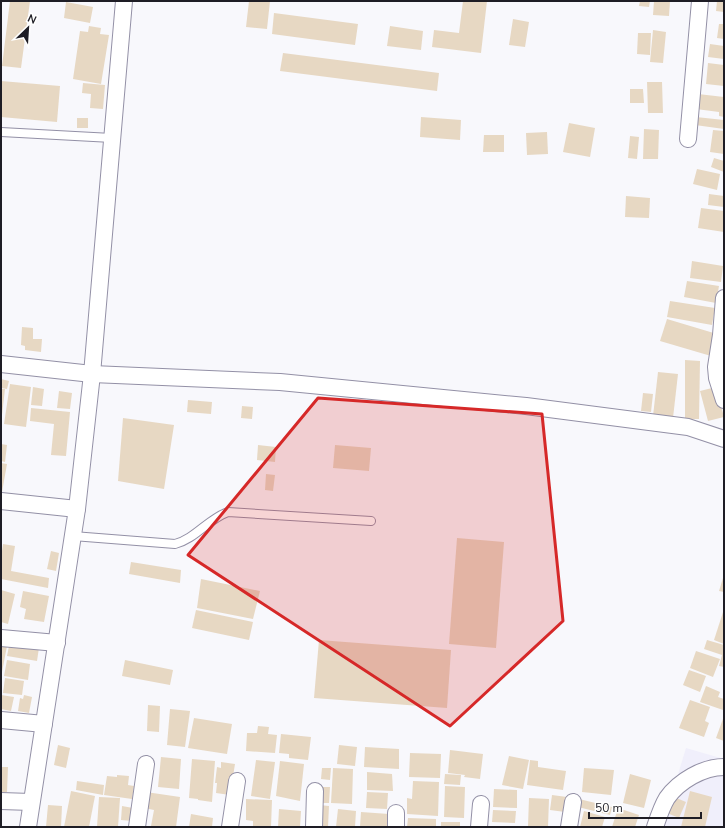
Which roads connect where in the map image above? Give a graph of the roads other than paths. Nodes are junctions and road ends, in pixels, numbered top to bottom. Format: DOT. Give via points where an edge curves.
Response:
graph roads {
  1 [pos="124,1"];
  2 [pos="700,1"];
  3 [pos="1,132"];
  4 [pos="112,138"];
  5 [pos="688,139"];
  6 [pos="724,298"];
  7 [pos="1,364"];
  8 [pos="92,374"];
  9 [pos="724,400"];
  10 [pos="724,439"];
  11 [pos="1,502"];
  12 [pos="77,509"];
  13 [pos="371,521"];
  14 [pos="73,536"];
  15 [pos="1,638"];
  16 [pos="57,644"];
  17 [pos="1,720"];
  18 [pos="44,724"];
  19 [pos="146,764"];
  20 [pos="724,767"];
  21 [pos="237,781"];
  22 [pos="315,791"];
  23 [pos="1,801"];
  24 [pos="31,802"];
  25 [pos="573,802"];
  26 [pos="481,804"];
  27 [pos="28,827"];
  28 [pos="137,827"];
  29 [pos="230,827"];
  30 [pos="314,827"];
  31 [pos="479,827"];
  32 [pos="569,827"];
  33 [pos="655,827"];
  1 -- 4 [label="street"];
  2 -- 5 [label="street"];
  3 -- 4 [label="lane"];
  4 -- 8 [label="street"];
  6 -- 9 [label="street" via="716,367"];
  7 -- 8 [label="street"];
  8 -- 10 [label="street" via="280,382 526,406 688,427"];
  8 -- 12 [label="street"];
  11 -- 12 [label="street"];
  12 -- 14 [label="street"];
  13 -- 14 [label="lane" via="228,512 218,516 184,542 175,544"];
  14 -- 16 [label="street"];
  15 -- 16 [label="street"];
  16 -- 18 [label="street"];
  17 -- 18 [label="street"];
  18 -- 24 [label="street"];
  19 -- 28 [label="street"];
  20 -- 33 [label="street" via="707,770 688,778 677,787 668,798"];
  21 -- 29 [label="street"];
  22 -- 30 [label="street"];
  23 -- 24 [label="street"];
  24 -- 27 [label="street"];
  25 -- 32 [label="street"];
  26 -- 31 [label="street"];
}
